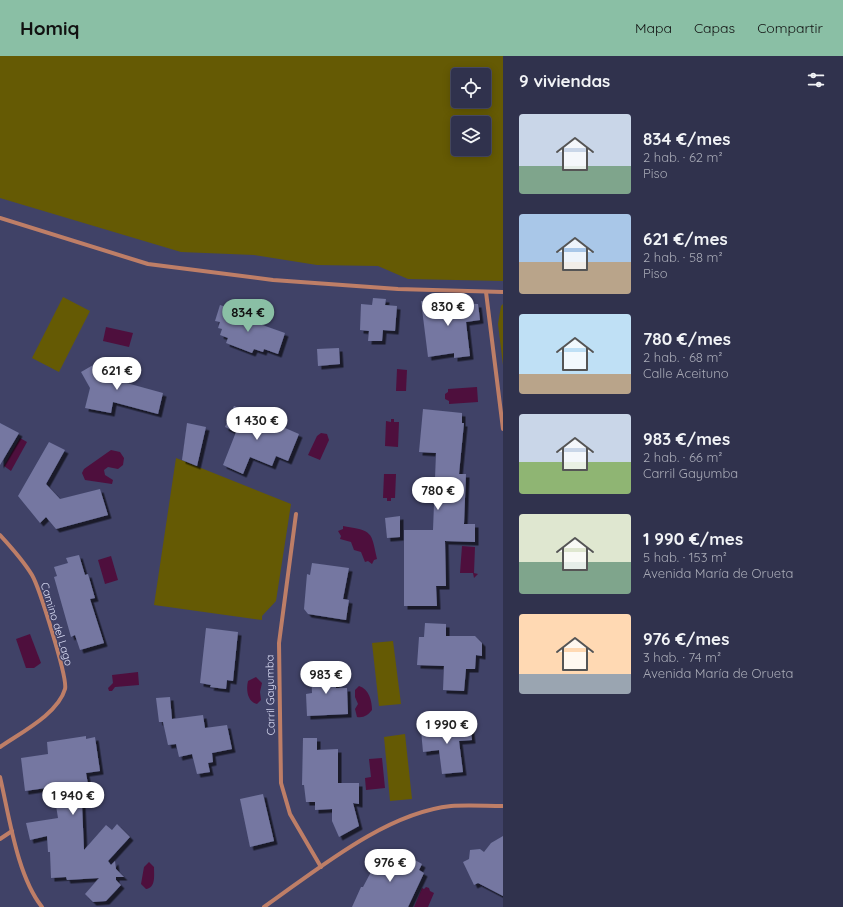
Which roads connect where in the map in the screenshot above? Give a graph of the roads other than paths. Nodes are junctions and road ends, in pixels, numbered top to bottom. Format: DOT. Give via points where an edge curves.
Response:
graph roads {
  1 [pos="0,218"];
  2 [pos="486,292"];
  3 [pos="503,292"];
  4 [pos="503,429"];
  5 [pos="296,514"];
  6 [pos="0,535"];
  7 [pos="0,747"];
  8 [pos="0,777"];
  9 [pos="503,806"];
  10 [pos="12,831"];
  11 [pos="0,839"];
  12 [pos="321,867"];
  13 [pos="42,907"];
  14 [pos="264,907"];
  1 -- 2 [label="street" via="148,264 273,280"];
  2 -- 3 [label="street"];
  2 -- 4 [label="street"];
  5 -- 12 [label="street, Carril Gayumba" via="279,643 281,783 290,814"];
  6 -- 7 [label="street, Camino del Lago" via="19,555 33,577 62,663 65,689 51,711"];
  8 -- 10 [label="street"];
  9 -- 12 [label="street" via="450,806 415,815 373,833"];
  10 -- 11 [label="street"];
  10 -- 13 [label="street" via="23,870 34,897"];
  12 -- 14 [label="street"];
}
